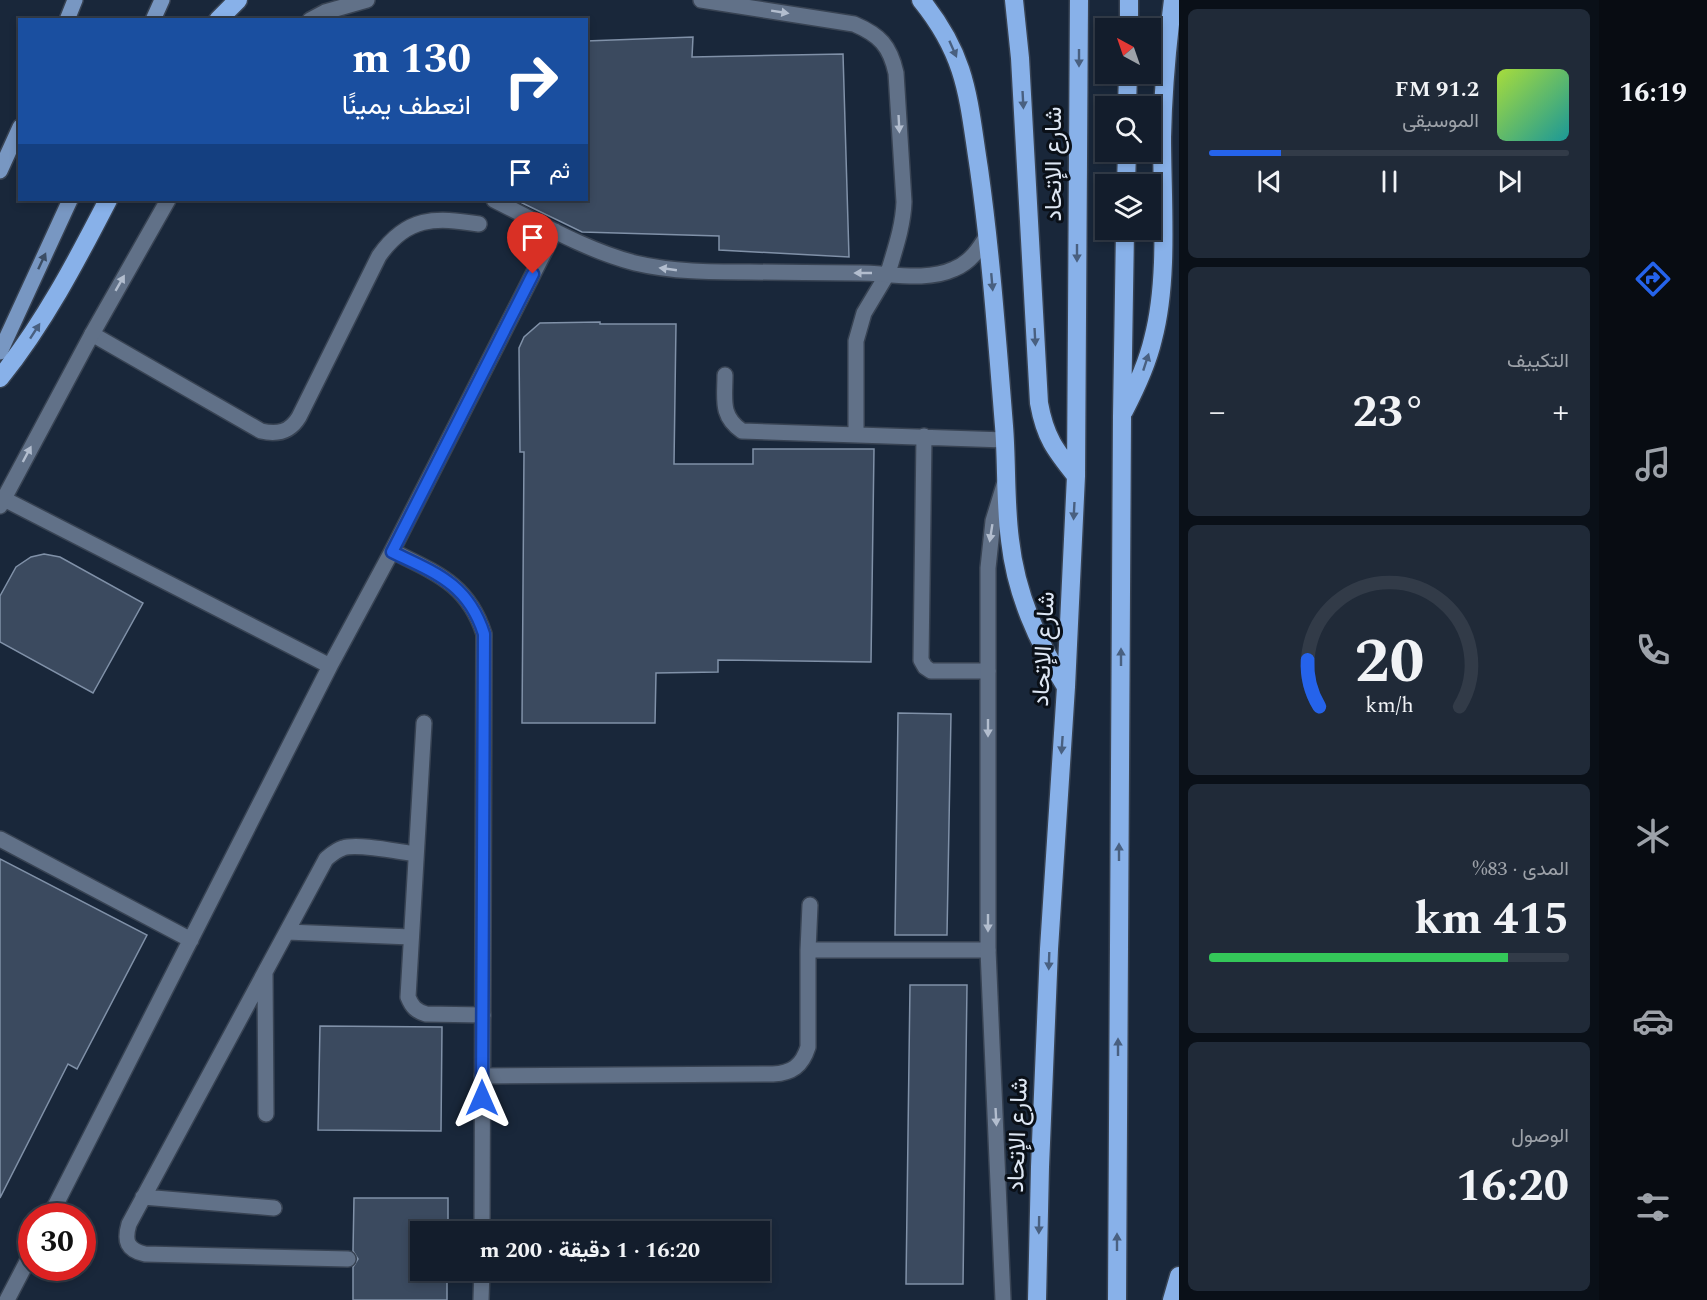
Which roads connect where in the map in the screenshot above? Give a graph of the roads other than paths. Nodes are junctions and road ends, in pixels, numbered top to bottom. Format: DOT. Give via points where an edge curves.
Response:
graph roads {
  1 [pos="75,0"];
  2 [pos="162,0"];
  3 [pos="238,0"];
  4 [pos="367,0"];
  5 [pos="701,0"];
  6 [pos="921,0"];
  7 [pos="1014,0"];
  8 [pos="1079,0"];
  9 [pos="1129,0"];
  10 [pos="1173,0"];
  11 [pos="68,18"];
  12 [pos="154,18"];
  13 [pos="220,18"];
  14 [pos="315,18"];
  15 [pos="1129,18"];
  16 [pos="18,131"];
  17 [pos="0,171"];
  18 [pos="70,201"];
  19 [pos="107,201"];
  20 [pos="167,201"];
  21 [pos="496,201"];
  22 [pos="479,224"];
  23 [pos="555,231"];
  24 [pos="988,234"];
  25 [pos="1125,240"];
  26 [pos="888,273"];
  27 [pos="92,333"];
  28 [pos="0,352"];
  29 [pos="725,375"];
  30 [pos="0,378"];
  31 [pos="1122,416"];
  32 [pos="856,435"];
  33 [pos="924,436"];
  34 [pos="1005,440"];
  35 [pos="1076,476"];
  36 [pos="1007,477"];
  37 [pos="2,502"];
  38 [pos="392,552"];
  39 [pos="330,666"];
  40 [pos="988,671"];
  41 [pos="1066,687"];
  42 [pos="424,723"];
  43 [pos="0,839"];
  44 [pos="416,854"];
  45 [pos="810,905"];
  46 [pos="287,932"];
  47 [pos="411,938"];
  48 [pos="191,940"];
  49 [pos="808,950"];
  50 [pos="988,950"];
  51 [pos="265,972"];
  52 [pos="483,1015"];
  53 [pos="482,1076"];
  54 [pos="266,1114"];
  55 [pos="144,1197"];
  56 [pos="57,1203"];
  57 [pos="274,1208"];
  58 [pos="482,1221"];
  59 [pos="348,1258"];
  60 [pos="1179,1276"];
  61 [pos="18,1279"];
  62 [pos="482,1281"];
  63 [pos="7,1300"];
  64 [pos="481,1300"];
  65 [pos="1003,1300"];
  66 [pos="1037,1300"];
  67 [pos="1117,1300"];
  68 [pos="1172,1300"];
  1 -- 11 [label="main road"];
  2 -- 12 [label="main road"];
  3 -- 13 [label="highway"];
  4 -- 14 [label="street"];
  5 -- 26 [label="street, one-way" via="854,24 883,42 896,73 904,202 901,230"];
  6 -- 24 [label="highway, one-way" via="951,43 962,69"];
  7 -- 35 [label="highway, one-way" via="1039,403 1050,440"];
  8 -- 35 [label="highway, شارع الإتحاد, one-way"];
  9 -- 15 [label="highway"];
  31 -- 10 [label="highway, one-way" via="1141,378 1159,310 1162,136"];
  16 -- 17 [label="main road"];
  28 -- 18 [label="main road, one-way"];
  30 -- 19 [label="highway, one-way" via="53,303"];
  27 -- 20 [label="street, one-way"];
  21 -- 23 [label="street"];
  22 -- 27 [label="street" via="449,219 422,222 387,244 299,417 282,432 261,431"];
  26 -- 23 [label="street, one-way" via="694,272 608,255"];
  23 -- 38 [label="street"];
  24 -- 26 [label="street" via="975,254 954,269 922,276"];
  24 -- 34 [label="highway, one-way"];
  25 -- 31 [label="highway"];
  26 -- 32 [label="street" via="864,313 857,334"];
  37 -- 27 [label="street, one-way"];
  29 -- 32 [label="street" via="726,415 742,431"];
  67 -- 31 [label="highway, one-way"];
  32 -- 33 [label="street"];
  33 -- 34 [label="street"];
  33 -- 40 [label="street" via="921,660 931,671"];
  34 -- 36 [label="highway"];
  35 -- 41 [label="highway, شارع الإتحاد, one-way"];
  36 -- 40 [label="street, one-way" via="989,544"];
  36 -- 41 [label="highway" via="1010,537 1020,591 1039,642"];
  37 -- 39 [label="street"];
  38 -- 39 [label="street"];
  38 -- 52 [label="street" via="433,572 466,597 478,614 484,634"];
  39 -- 48 [label="street"];
  40 -- 50 [label="street, one-way"];
  41 -- 66 [label="highway, شارع الإتحاد, one-way" via="1049,949"];
  42 -- 44 [label="street"];
  43 -- 48 [label="street"];
  44 -- 46 [label="street" via="357,846 335,851 320,868"];
  44 -- 47 [label="street"];
  45 -- 49 [label="street"];
  46 -- 47 [label="street"];
  46 -- 51 [label="street"];
  47 -- 52 [label="street" via="411,1006 426,1014"];
  48 -- 56 [label="street"];
  49 -- 50 [label="street"];
  49 -- 53 [label="street" via="808,1047 805,1059 785,1073"];
  50 -- 65 [label="street, one-way"];
  51 -- 54 [label="street"];
  51 -- 55 [label="street"];
  52 -- 53 [label="street"];
  53 -- 58 [label="street"];
  55 -- 57 [label="street"];
  55 -- 59 [label="street" via="126,1234 135,1252"];
  60 -- 68 [label="highway"];
  61 -- 63 [label="street"];
  62 -- 64 [label="street"];
}
